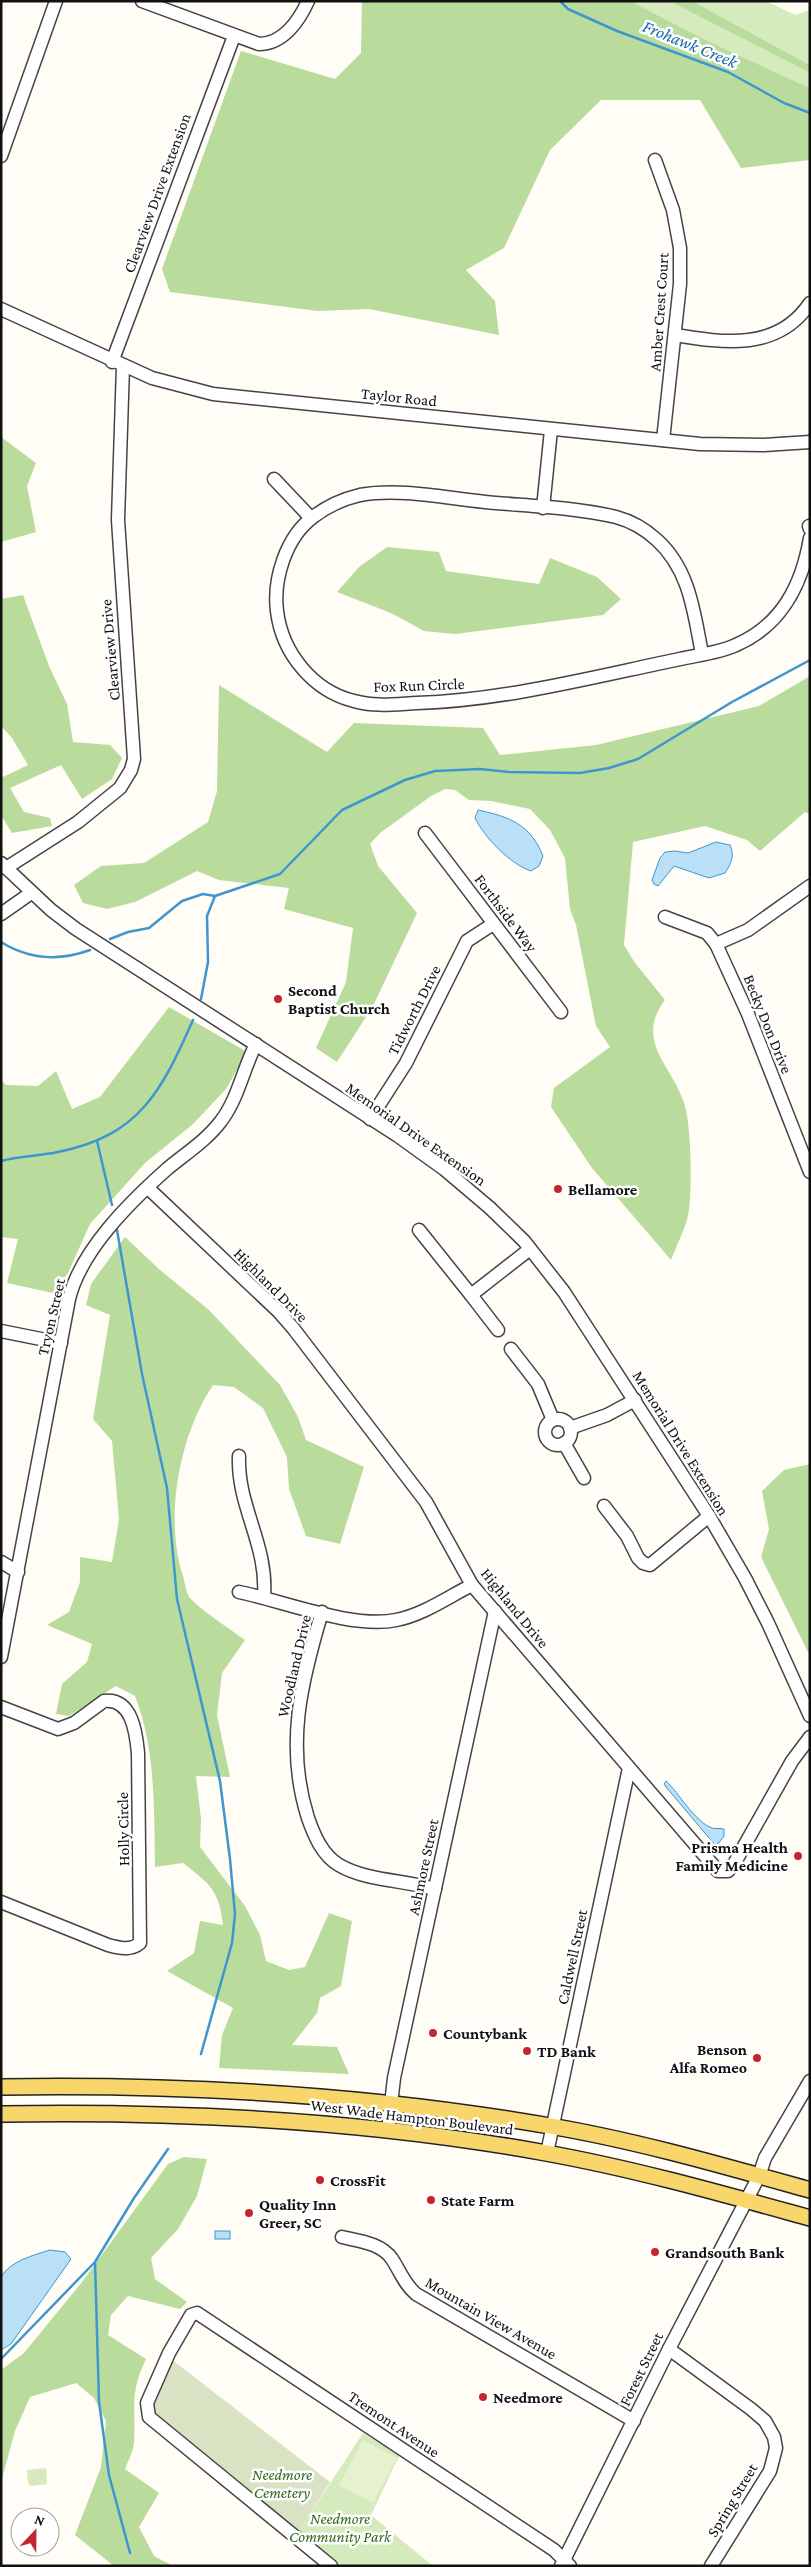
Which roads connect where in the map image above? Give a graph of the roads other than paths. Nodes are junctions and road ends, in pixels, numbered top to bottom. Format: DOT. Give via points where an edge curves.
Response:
graph roads {
  1 [pos="56,1"];
  2 [pos="142,1"];
  3 [pos="308,1"];
  4 [pos="234,36"];
  5 [pos="1,156"];
  6 [pos="655,160"];
  7 [pos="810,303"];
  8 [pos="1,309"];
  9 [pos="675,335"];
  10 [pos="117,364"];
  11 [pos="551,430"];
  12 [pos="663,440"];
  13 [pos="810,442"];
  14 [pos="274,479"];
  15 [pos="543,508"];
  16 [pos="310,518"];
  17 [pos="809,531"];
  18 [pos="702,654"];
  19 [pos="425,833"];
  20 [pos="4,866"];
  21 [pos="810,886"];
  22 [pos="31,893"];
  23 [pos="1,914"];
  24 [pos="665,916"];
  25 [pos="493,924"];
  26 [pos="716,944"];
  27 [pos="561,1012"];
  28 [pos="256,1044"];
  29 [pos="370,1119"];
  30 [pos="810,1172"];
  31 [pos="148,1188"];
  32 [pos="419,1230"];
  33 [pos="530,1249"];
  34 [pos="471,1295"];
  35 [pos="498,1330"];
  36 [pos="1,1331"];
  37 [pos="61,1343"];
  38 [pos="512,1349"];
  39 [pos="635,1400"];
  40 [pos="553,1420"];
  41 [pos="570,1428"];
  42 [pos="564,1443"];
  43 [pos="239,1456"];
  44 [pos="584,1478"];
  45 [pos="604,1506"];
  46 [pos="709,1516"];
  47 [pos="1,1562"];
  48 [pos="18,1572"];
  49 [pos="472,1585"];
  50 [pos="239,1592"];
  51 [pos="264,1597"];
  52 [pos="496,1611"];
  53 [pos="322,1612"];
  54 [pos="1,1657"];
  55 [pos="1,1707"];
  56 [pos="810,1716"];
  57 [pos="810,1738"];
  58 [pos="629,1768"];
  59 [pos="435,1889"];
  60 [pos="1,1902"];
  61 [pos="810,2081"];
  62 [pos="1,2087"];
  63 [pos="306,2094"];
  64 [pos="392,2103"];
  65 [pos="1,2114"];
  66 [pos="304,2121"];
  67 [pos="552,2126"];
  68 [pos="388,2130"];
  69 [pos="547,2153"];
  70 [pos="752,2188"];
  71 [pos="810,2190"];
  72 [pos="810,2218"];
  73 [pos="342,2237"];
  74 [pos="669,2349"];
  75 [pos="634,2421"];
  76 [pos="313,2560"];
  77 [pos="565,2564"];
  78 [pos="331,2566"];
  79 [pos="711,2566"];
  1 -- 5 [label="street"];
  2 -- 4 [label="street"];
  3 -- 4 [label="street" via="294,25 274,42 259,44"];
  4 -- 10 [label="street, Clearview Drive Extension"];
  6 -- 9 [label="street, Amber Crest Court" via="673,210 680,248"];
  7 -- 9 [label="street" via="794,321 778,332 756,340 735,342"];
  8 -- 10 [label="street, Taylor Road"];
  9 -- 12 [label="street, Amber Crest Court"];
  10 -- 11 [label="street, Taylor Road" via="170,385 213,394"];
  10 -- 20 [label="street, Clearview Drive" via="118,520 134,759 129,776 120,788 78,822"];
  11 -- 12 [label="street, Taylor Road"];
  11 -- 15 [label="street"];
  12 -- 13 [label="street, Taylor Road" via="725,445"];
  14 -- 16 [label="street"];
  15 -- 16 [label="street, Fox Run Circle" via="380,493 342,501"];
  15 -- 18 [label="street, Fox Run Circle" via="617,518 657,540 673,558 684,578"];
  16 -- 18 [label="street, Fox Run Circle" via="294,539 281,565 276,591 278,618 286,645 302,668 326,688 348,700 380,705 472,700"];
  17 -- 18 [label="street" via="801,576 781,612 763,629 738,645"];
  19 -- 25 [label="street, Forthside Way"];
  20 -- 22 [label="street, Memorial Drive Extension"];
  21 -- 26 [label="street" via="748,930"];
  22 -- 23 [label="street"];
  22 -- 28 [label="street, Memorial Drive Extension" via="76,929"];
  24 -- 26 [label="street, Becky Don Drive" via="707,933"];
  25 -- 27 [label="street, Forthside Way"];
  25 -- 29 [label="street, Tidworth Drive" via="467,941 406,1063"];
  26 -- 30 [label="street, Becky Don Drive" via="748,1014"];
  28 -- 29 [label="street, Memorial Drive Extension"];
  28 -- 31 [label="street, Tryon Street" via="233,1102 221,1121"];
  29 -- 33 [label="street, Memorial Drive Extension" via="461,1183"];
  31 -- 37 [label="street, Tryon Street" via="82,1264 72,1289"];
  31 -- 49 [label="street, Highland Drive" via="293,1328 426,1502"];
  32 -- 34 [label="street"];
  33 -- 34 [label="street"];
  33 -- 39 [label="street, Memorial Drive Extension" via="564,1292"];
  34 -- 35 [label="street"];
  36 -- 37 [label="street"];
  37 -- 48 [label="street, Tryon Street"];
  38 -- 40 [label="street" via="538,1384"];
  39 -- 41 [label="street" via="607,1415"];
  39 -- 46 [label="street, Memorial Drive Extension"];
  40 -- 41 [label="street" via="565,1421"];
  40 -- 42 [label="street" via="545,1428 546,1439 556,1445"];
  41 -- 42 [label="street" via="570,1437"];
  42 -- 44 [label="street"];
  43 -- 51 [label="street" via="242,1492 263,1561"];
  45 -- 46 [label="street" via="627,1536 638,1558 650,1565"];
  46 -- 56 [label="street, Memorial Drive Extension" via="768,1623"];
  47 -- 48 [label="street"];
  48 -- 54 [label="street, Tryon Street"];
  49 -- 52 [label="street, Highland Drive"];
  49 -- 53 [label="street, Woodland Drive" via="412,1616 397,1620 346,1618"];
  50 -- 51 [label="street"];
  51 -- 53 [label="street"];
  52 -- 58 [label="street, Highland Drive"];
  52 -- 59 [label="street, Ashmore Street"];
  53 -- 59 [label="street, Woodland Drive" via="295,1731 300,1786 311,1826 325,1852 338,1864 356,1872"];
  55 -- 60 [label="street, Holly Circle" via="58,1729 74,1724 104,1701 119,1702 129,1713 138,1752 140,1943 126,1948 108,1945"];
  57 -- 58 [label="street, Highland Drive" via="787,1770 734,1864 721,1873"];
  58 -- 67 [label="street, Caldwell Street"];
  59 -- 64 [label="street, Ashmore Street" via="394,2078"];
  61 -- 70 [label="street, Forest Street" via="765,2158"];
  62 -- 63 [label="main road, West Wade Hampton Boulevard" via="141,2086"];
  63 -- 64 [label="main road, West Wade Hampton Boulevard"];
  63 -- 66 [label="main road"];
  64 -- 67 [label="main road, West Wade Hampton Boulevard"];
  64 -- 68 [label="street, Ashmore Street"];
  65 -- 66 [label="main road, West Wade Hampton Boulevard" via="140,2113"];
  66 -- 68 [label="main road, West Wade Hampton Boulevard"];
  67 -- 69 [label="street, Caldwell Street"];
  67 -- 70 [label="main road, West Wade Hampton Boulevard" via="658,2149"];
  68 -- 69 [label="main road, West Wade Hampton Boulevard"];
  69 -- 70 [label="main road, West Wade Hampton Boulevard" via="652,2176"];
  70 -- 71 [label="main road, West Wade Hampton Boulevard"];
  70 -- 72 [label="main road, West Wade Hampton Boulevard"];
  70 -- 74 [label="street, Forest Street"];
  73 -- 75 [label="street, Mountain View Avenue" via="383,2250 416,2294"];
  74 -- 75 [label="street, Forest Street"];
  74 -- 79 [label="street, Spring Street" via="758,2415 770,2427 774,2437 776,2448 770,2471"];
  75 -- 77 [label="street, Forest Street"];
  76 -- 77 [label="street, Tremont Avenue" via="149,2417 147,2403 169,2353 188,2318 197,2313 554,2550"];
  76 -- 78 [label="street"];
}
